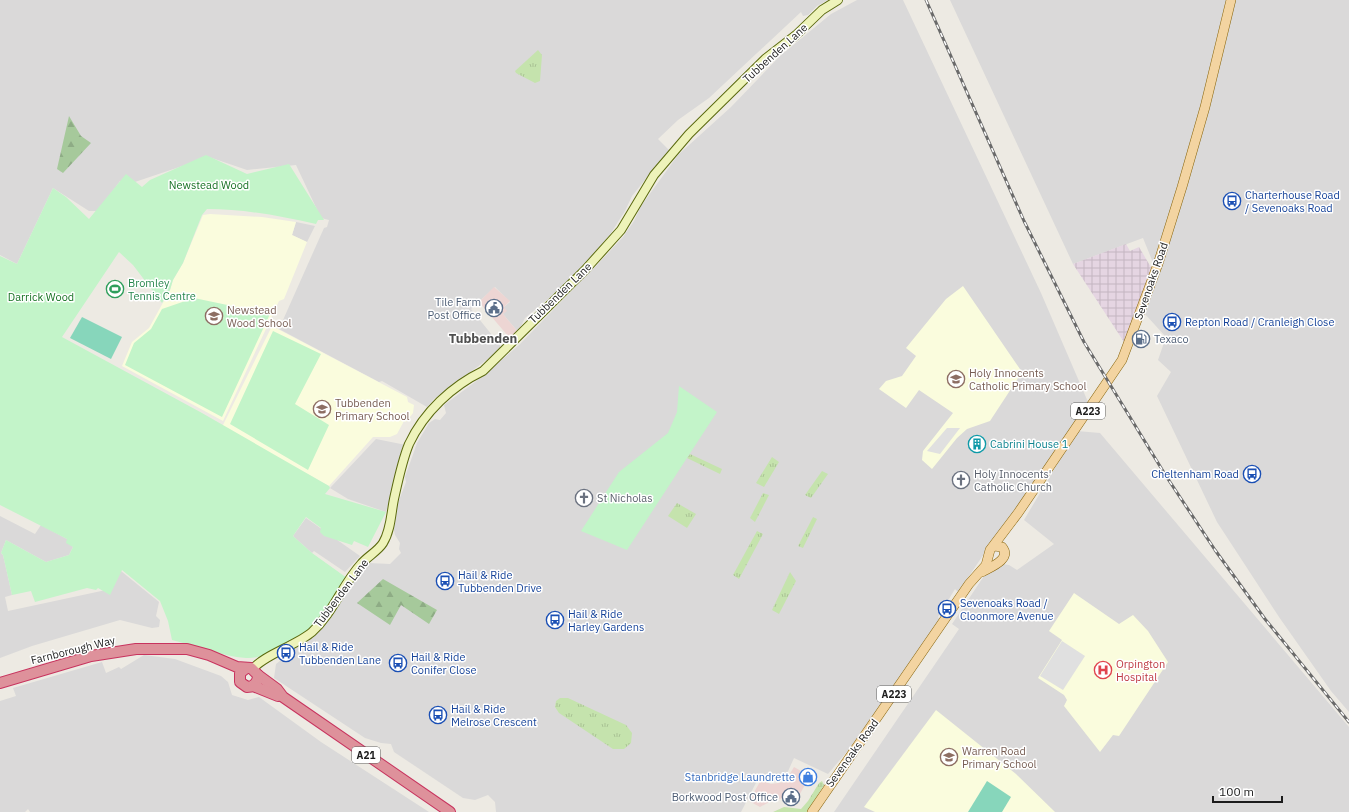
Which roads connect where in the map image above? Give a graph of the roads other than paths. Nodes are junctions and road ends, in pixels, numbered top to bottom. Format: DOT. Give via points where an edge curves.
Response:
graph roads {
  1 [pos="838,0"];
  2 [pos="1231,0"];
  3 [pos="1005,532"];
  4 [pos="994,546"];
  5 [pos="1004,549"];
  6 [pos="989,555"];
  7 [pos="999,562"];
  8 [pos="976,576"];
  9 [pos="177,650"];
  10 [pos="252,671"];
  11 [pos="239,679"];
  12 [pos="0,683"];
  13 [pos="253,686"];
  14 [pos="283,697"];
  15 [pos="450,812"];
  16 [pos="812,812"];
  1 -- 10 [label="street, Tubbenden Lane" via="822,10 764,60 689,134 654,175 621,230 586,270 483,370 469,377 430,412 408,448 382,544 361,564 333,607 313,631 258,663"];
  2 -- 3 [label="main road, Sevenoaks Road / A223" via="1200,126 1152,280 1118,367"];
  3 -- 4 [label="main road, Sevenoaks Road / A223"];
  3 -- 5 [label="main road"];
  4 -- 5 [label="main road"];
  4 -- 6 [label="main road, A223"];
  5 -- 7 [label="main road" via="1005,556"];
  6 -- 7 [label="main road" via="994,561"];
  6 -- 8 [label="main road, Sevenoaks Road / A223" via="988,562"];
  7 -- 8 [label="main road, Sevenoaks Road / A223"];
  8 -- 16 [label="main road, Sevenoaks Road / A223"];
  9 -- 10 [label="highway, Farnborough Way / A21" via="202,653"];
  9 -- 11 [label="highway, Farnborough Way / A21" via="218,666"];
  9 -- 12 [label="highway, Farnborough Way / A21" via="136,649 110,652"];
  10 -- 11 [label="highway" via="240,673"];
  10 -- 13 [label="highway" via="257,682"];
  10 -- 14 [label="highway, Farnborough Way / A21" via="277,689"];
  11 -- 13 [label="highway" via="244,686"];
  13 -- 14 [label="highway, Farnborough Way / A21"];
  14 -- 15 [label="highway, Farnborough Way / A21"];
}
